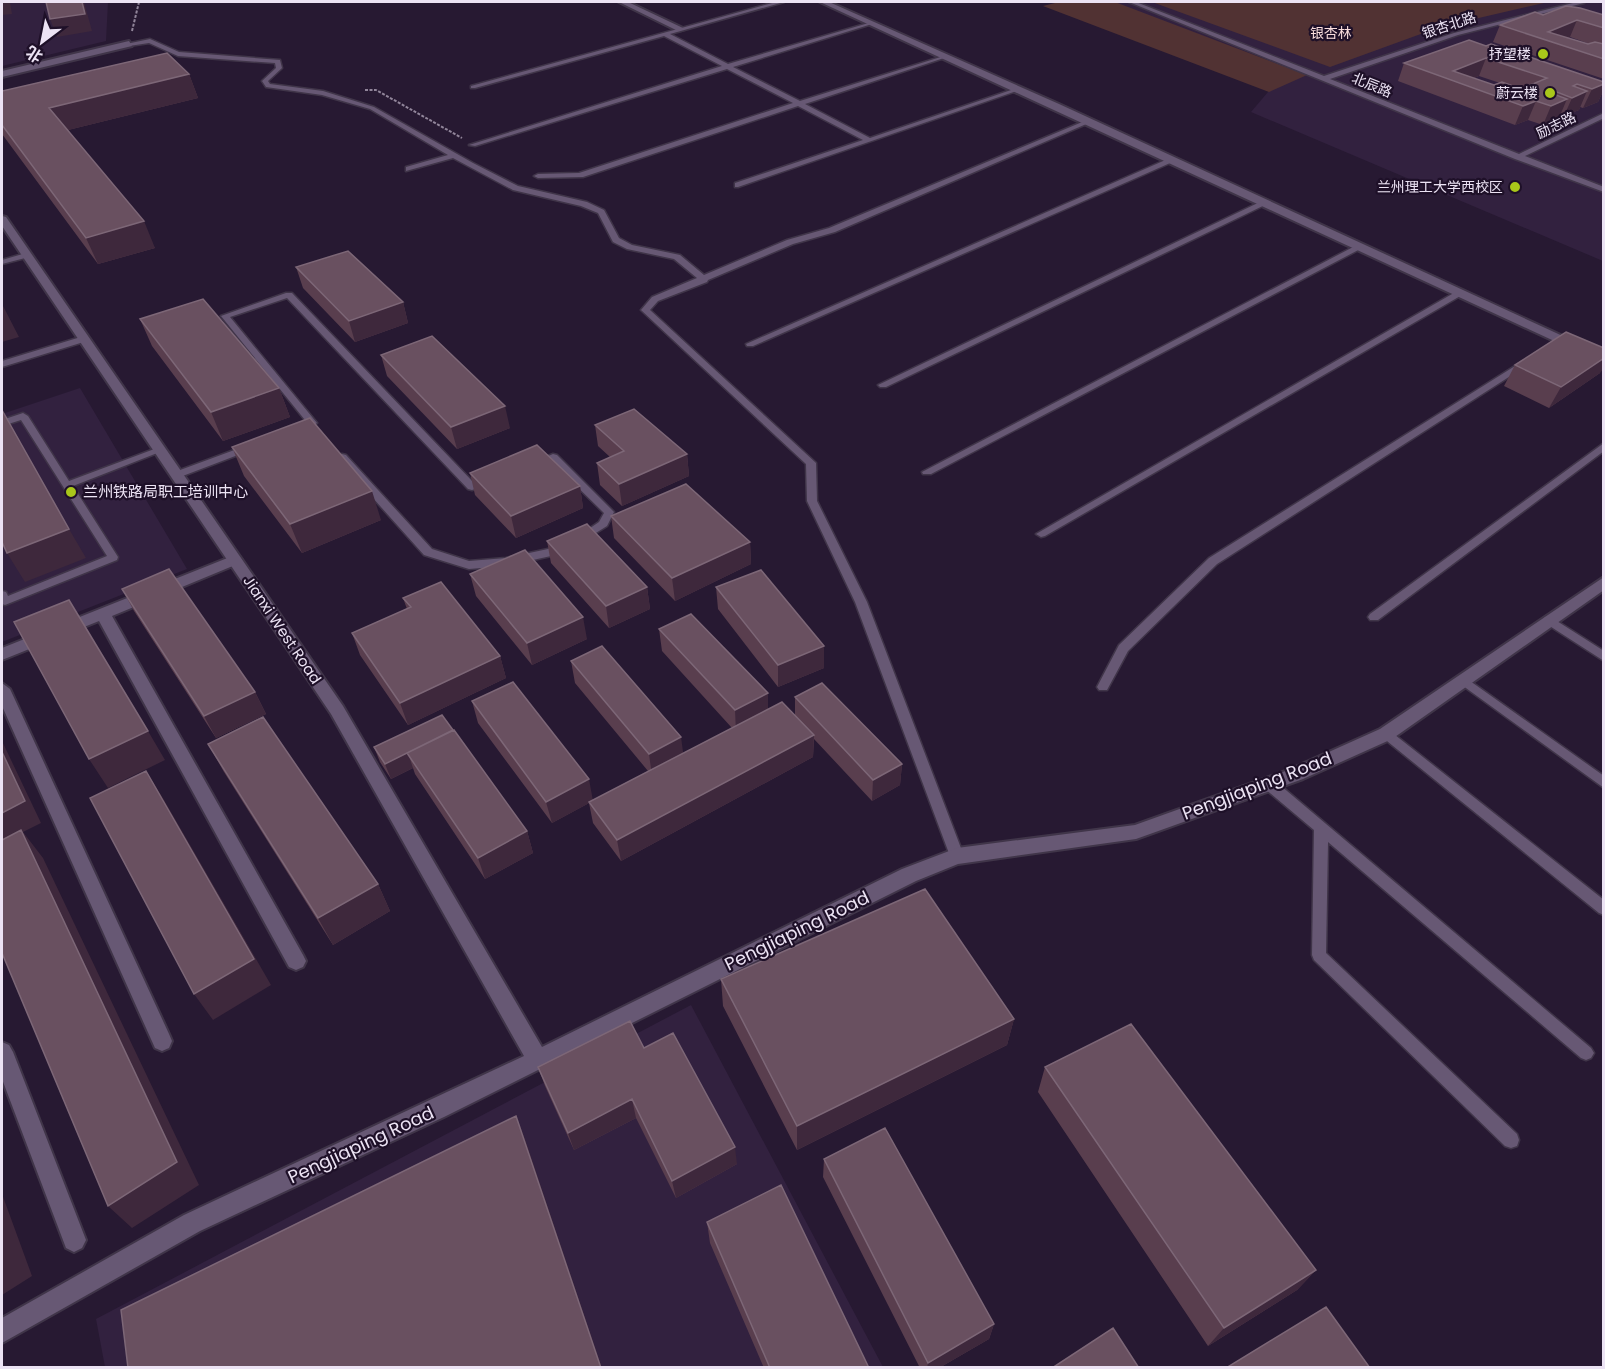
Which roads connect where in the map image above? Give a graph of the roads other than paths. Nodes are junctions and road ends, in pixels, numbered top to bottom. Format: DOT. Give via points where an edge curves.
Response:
graph roads {
  1 [pos="623,2"];
  2 [pos="781,2"];
  3 [pos="824,2"];
  4 [pos="1132,2"];
  5 [pos="1582,2"];
  6 [pos="1547,10"];
  7 [pos="1558,14"];
  8 [pos="870,22"];
  9 [pos="681,29"];
  10 [pos="665,34"];
  11 [pos="1445,38"];
  12 [pos="1455,41"];
  13 [pos="129,44"];
  14 [pos="945,56"];
  15 [pos="728,66"];
  16 [pos="2,74"];
  17 [pos="1326,78"];
  18 [pos="473,87"];
  19 [pos="1019,89"];
  20 [pos="799,104"];
  21 [pos="1604,115"];
  22 [pos="1089,121"];
  23 [pos="869,140"];
  24 [pos="473,145"];
  25 [pos="454,156"];
  26 [pos="1518,157"];
  27 [pos="1173,160"];
  28 [pos="409,169"];
  29 [pos="538,176"];
  30 [pos="738,185"];
  31 [pos="1604,190"];
  32 [pos="1265,203"];
  33 [pos="2,219"];
  34 [pos="1360,247"];
  35 [pos="26,255"];
  36 [pos="2,262"];
  37 [pos="704,280"];
  38 [pos="1459,293"];
  39 [pos="84,339"];
  40 [pos="1560,340"];
  41 [pos="750,344"];
  42 [pos="1550,347"];
  43 [pos="1530,359"];
  44 [pos="1604,360"];
  45 [pos="2,364"];
  46 [pos="883,385"];
  47 [pos="2,423"];
  48 [pos="312,423"];
  49 [pos="302,428"];
  50 [pos="320,432"];
  51 [pos="260,443"];
  52 [pos="1604,446"];
  53 [pos="335,449"];
  54 [pos="160,450"];
  55 [pos="523,468"];
  56 [pos="927,472"];
  57 [pos="176,475"];
  58 [pos="502,476"];
  59 [pos="67,485"];
  60 [pos="1041,534"];
  61 [pos="235,560"];
  62 [pos="1604,582"];
  63 [pos="2,594"];
  64 [pos="103,613"];
  65 [pos="1374,617"];
  66 [pos="1549,620"];
  67 [pos="2,654"];
  68 [pos="1604,657"];
  69 [pos="1463,680"];
  70 [pos="1102,687"];
  71 [pos="2,689"];
  72 [pos="1386,734"];
  73 [pos="1604,783"];
  74 [pos="1269,784"];
  75 [pos="1322,828"];
  76 [pos="957,856"];
  77 [pos="1604,909"];
  78 [pos="296,961"];
  79 [pos="162,1041"];
  80 [pos="2,1052"];
  81 [pos="1586,1053"];
  82 [pos="537,1059"];
  83 [pos="1511,1140"];
  84 [pos="74,1240"];
  85 [pos="2,1331"];
  1 -- 9 [label="street"];
  2 -- 9 [label="lane"];
  3 -- 8 [label="street"];
  4 -- 17 [label="lane, 北辰路"];
  5 -- 6 [label="lane, 银杏北路"];
  6 -- 7 [label="lane"];
  6 -- 11 [label="lane, 银杏北路"];
  8 -- 14 [label="street"];
  8 -- 15 [label="lane"];
  9 -- 10 [label="lane"];
  10 -- 15 [label="lane"];
  10 -- 18 [label="lane"];
  11 -- 12 [label="lane"];
  11 -- 17 [label="lane, 银杏北路"];
  13 -- 16 [label="street"];
  13 -- 25 [label="lane" via="150,41 178,54 278,61 279,68 265,81 268,86 323,93 372,108"];
  14 -- 19 [label="street"];
  14 -- 20 [label="lane"];
  15 -- 20 [label="lane"];
  15 -- 24 [label="lane"];
  17 -- 26 [label="lane, 北辰路"];
  19 -- 22 [label="street"];
  19 -- 23 [label="lane"];
  20 -- 23 [label="lane"];
  20 -- 29 [label="lane" via="580,175"];
  21 -- 26 [label="lane, 励志路"];
  22 -- 27 [label="street"];
  22 -- 37 [label="lane"];
  23 -- 30 [label="lane"];
  25 -- 28 [label="lane"];
  25 -- 37 [label="lane" via="516,188 584,204 601,212 616,240 677,257"];
  26 -- 31 [label="lane, 北辰路"];
  27 -- 32 [label="street"];
  27 -- 41 [label="lane"];
  32 -- 34 [label="street"];
  32 -- 46 [label="lane"];
  33 -- 35 [label="street, Jianxi West Road"];
  34 -- 38 [label="street"];
  34 -- 56 [label="lane"];
  35 -- 36 [label="lane"];
  35 -- 39 [label="street, Jianxi West Road"];
  37 -- 76 [label="lane" via="655,298 645,310 811,463 812,501 861,602"];
  38 -- 40 [label="street"];
  38 -- 60 [label="lane"];
  39 -- 45 [label="lane"];
  39 -- 54 [label="street, Jianxi West Road"];
  40 -- 42 [label="lane"];
  40 -- 44 [label="street"];
  43 -- 70 [label="lane" via="1213,561 1123,648"];
  47 -- 59 [label="lane" via="23,416"];
  48 -- 49 [label="lane"];
  48 -- 50 [label="lane"];
  48 -- 58 [label="lane" via="225,316 290,295 472,487"];
  51 -- 57 [label="lane"];
  52 -- 65 [label="lane"];
  53 -- 55 [label="lane" via="428,552 469,565 551,552 603,524 609,512 553,457"];
  54 -- 57 [label="street, Jianxi West Road"];
  54 -- 59 [label="lane"];
  57 -- 61 [label="street, Jianxi West Road"];
  59 -- 63 [label="lane" via="113,557 5,601"];
  61 -- 64 [label="street"];
  61 -- 82 [label="street, Jianxi West Road" via="337,710"];
  62 -- 66 [label="street, Pengjiaping Road"];
  64 -- 67 [label="street"];
  64 -- 78 [label="street"];
  66 -- 68 [label="lane"];
  66 -- 69 [label="street, Pengjiaping Road"];
  69 -- 72 [label="street, Pengjiaping Road"];
  69 -- 73 [label="lane"];
  71 -- 79 [label="street"];
  72 -- 74 [label="street, Pengjiaping Road"];
  72 -- 77 [label="lane"];
  74 -- 75 [label="lane"];
  74 -- 76 [label="street, Pengjiaping Road" via="1136,832"];
  75 -- 81 [label="lane"];
  75 -- 83 [label="lane" via="1319,955"];
  76 -- 82 [label="street, Pengjiaping Road" via="909,875"];
  80 -- 84 [label="street"];
  82 -- 85 [label="street, Pengjiaping Road" via="192,1223"];
}
